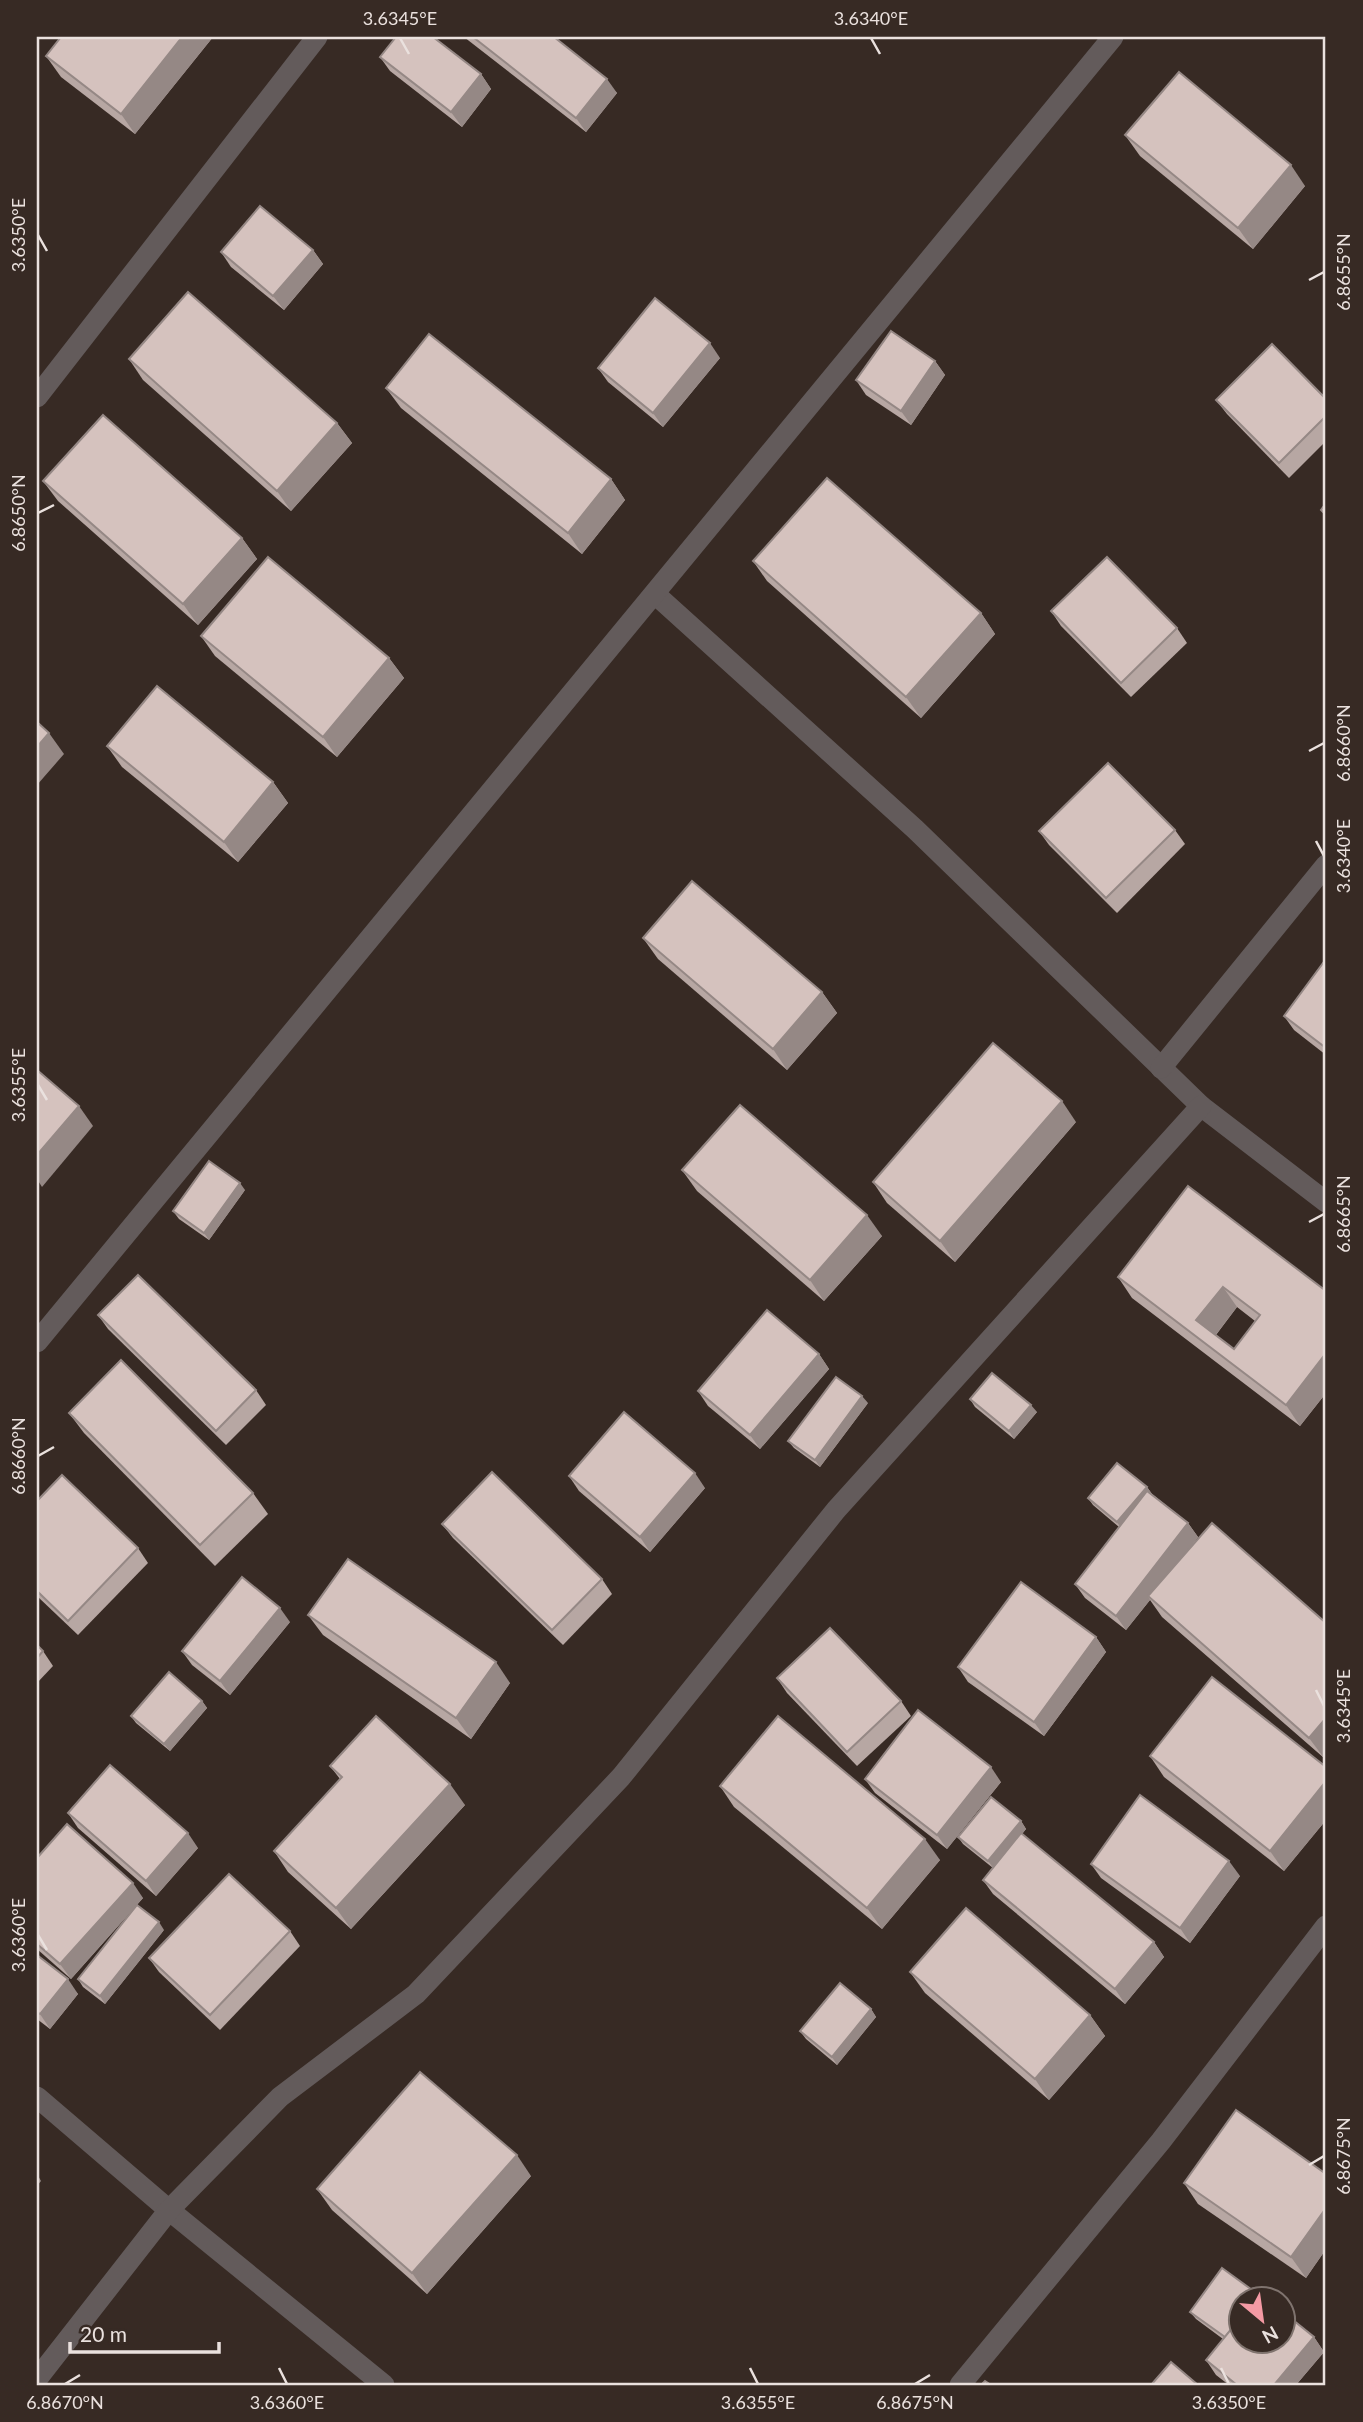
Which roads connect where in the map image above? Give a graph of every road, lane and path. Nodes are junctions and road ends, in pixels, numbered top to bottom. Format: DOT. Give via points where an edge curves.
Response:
graph roads {
  1 [pos="317,37"];
  2 [pos="1113,37"];
  3 [pos="37,397"];
  4 [pos="655,593"];
  5 [pos="1326,865"];
  6 [pos="1161,1068"];
  7 [pos="1200,1107"];
  8 [pos="1326,1202"];
  9 [pos="37,1342"];
  10 [pos="1326,1926"];
  11 [pos="37,2097"];
  12 [pos="169,2210"];
  13 [pos="37,2379"];
  14 [pos="384,2385"];
  15 [pos="960,2385"];
  1 -- 3 [label="street"];
  2 -- 4 [label="street"];
  4 -- 6 [label="street" via="915,829"];
  4 -- 9 [label="street"];
  5 -- 6 [label="street"];
  6 -- 7 [label="street"];
  7 -- 8 [label="street"];
  7 -- 12 [label="street" via="836,1510 611,1787 416,1994 280,2097"];
  10 -- 15 [label="street" via="1161,2141"];
  11 -- 12 [label="street"];
  12 -- 13 [label="street"];
  12 -- 14 [label="street"];
}
